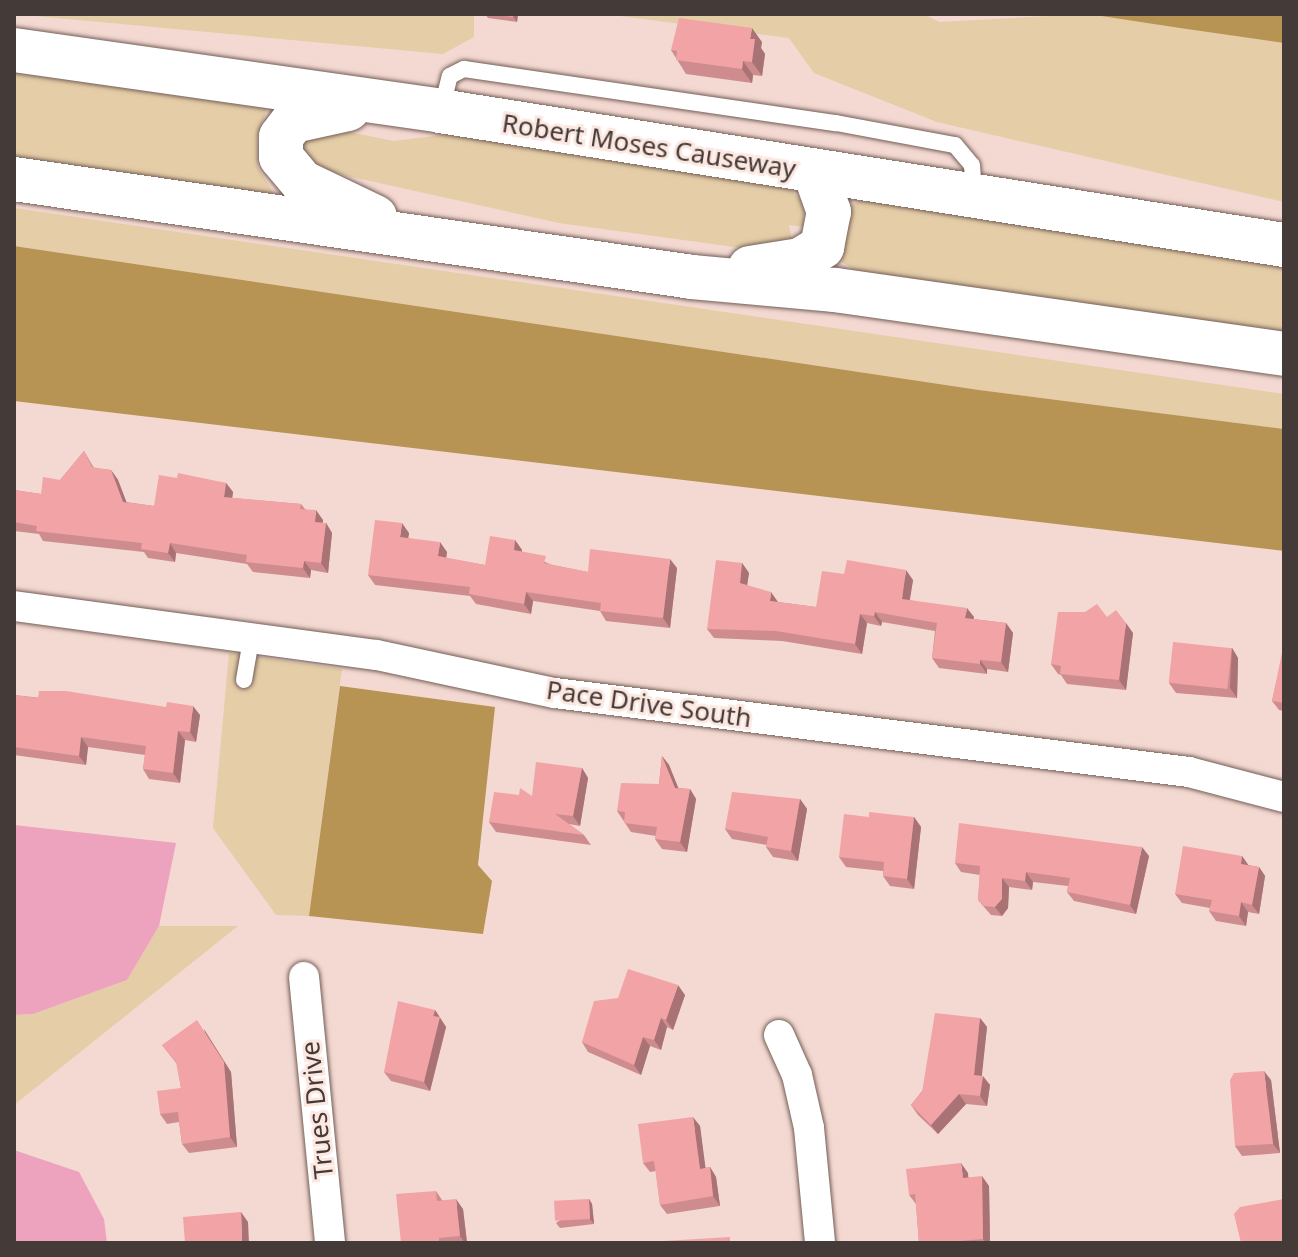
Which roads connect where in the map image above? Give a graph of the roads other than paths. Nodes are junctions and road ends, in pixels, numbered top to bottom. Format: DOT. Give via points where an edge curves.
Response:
graph roads {
  1 [pos="14,50"];
  2 [pos="374,105"];
  3 [pos="440,111"];
  4 [pos="815,173"];
  5 [pos="14,179"];
  6 [pos="975,197"];
  7 [pos="414,236"];
  8 [pos="1284,245"];
  9 [pos="692,277"];
  10 [pos="1284,354"];
  11 [pos="14,606"];
  12 [pos="251,640"];
  13 [pos="244,680"];
  14 [pos="1284,797"];
  15 [pos="304,977"];
  16 [pos="779,1035"];
  17 [pos="330,1243"];
  18 [pos="820,1243"];
  1 -- 2 [label="highway, Robert Moses Causeway"];
  2 -- 3 [label="highway, Robert Moses Causeway"];
  2 -- 7 [label="highway" via="293,121 281,137 281,157 302,182"];
  3 -- 4 [label="highway, Robert Moses Causeway"];
  3 -- 6 [label="lane" via="450,76 464,69 924,137 955,145 972,165"];
  4 -- 6 [label="highway, Robert Moses Causeway"];
  4 -- 9 [label="highway" via="829,225 813,255"];
  5 -- 7 [label="highway"];
  6 -- 8 [label="highway, Robert Moses Causeway"];
  7 -- 9 [label="highway"];
  9 -- 10 [label="highway" via="835,290"];
  11 -- 12 [label="street, Pace Drive South"];
  12 -- 13 [label="lane"];
  12 -- 14 [label="street, Pace Drive South" via="377,655 555,693 1189,772"];
  15 -- 17 [label="street, Trues Drive"];
  16 -- 18 [label="street" via="797,1075 809,1128"];
}
